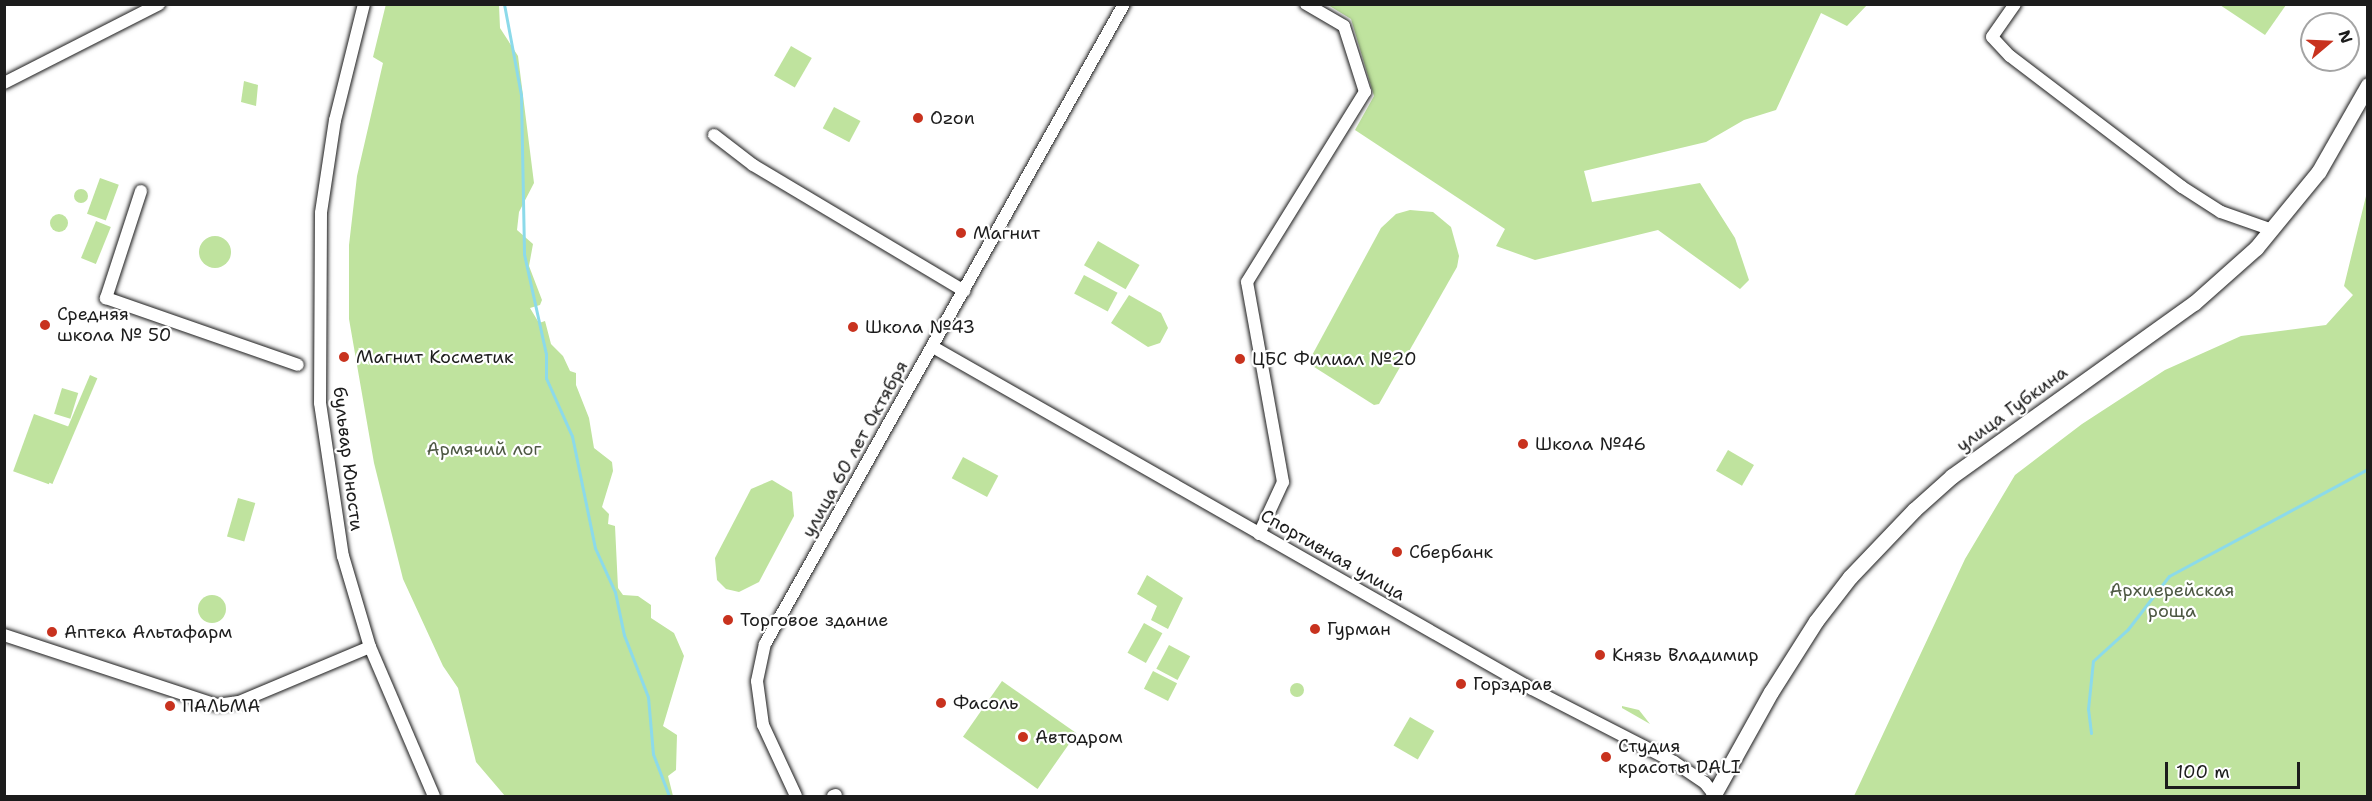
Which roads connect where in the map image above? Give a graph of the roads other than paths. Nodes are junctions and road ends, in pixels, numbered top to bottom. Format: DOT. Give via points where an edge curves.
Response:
graph roads {
  1 [pos="159,4"];
  2 [pos="364,4"];
  3 [pos="1124,4"];
  4 [pos="1306,4"];
  5 [pos="2015,4"];
  6 [pos="4,82"];
  7 [pos="2367,84"];
  8 [pos="714,135"];
  9 [pos="141,191"];
  10 [pos="2272,230"];
  11 [pos="964,291"];
  12 [pos="933,347"];
  13 [pos="298,366"];
  14 [pos="1259,534"];
  15 [pos="4,635"];
  16 [pos="370,647"];
  17 [pos="434,796"];
  18 [pos="796,796"];
  19 [pos="1714,796"];
  1 -- 6 [label="street"];
  2 -- 16 [label="street, бульвар Юности" via="336,120 321,213 320,391 343,556"];
  3 -- 11 [label="street, улица 60 лет Октября"];
  4 -- 14 [label="street" via="1344,26 1365,92 1247,282 1283,482"];
  5 -- 10 [label="street" via="1992,37 2002,49 2084,116 2182,187 2221,212"];
  7 -- 10 [label="main road, улица Губкина" via="2319,171"];
  8 -- 11 [label="street" via="753,165"];
  9 -- 13 [label="street" via="106,298"];
  10 -- 19 [label="main road, улица Губкина" via="2212,290 1983,453 1903,521 1850,577 1816,621"];
  11 -- 12 [label="street, улица 60 лет Октября"];
  12 -- 14 [label="street, Спортивная улица"];
  12 -- 18 [label="street, улица 60 лет Октября" via="765,644 757,681 764,725"];
  14 -- 19 [label="street, Спортивная улица" via="1532,689 1674,762"];
  15 -- 16 [label="street" via="217,705 245,700"];
  16 -- 17 [label="street, бульвар Юности"];
}
